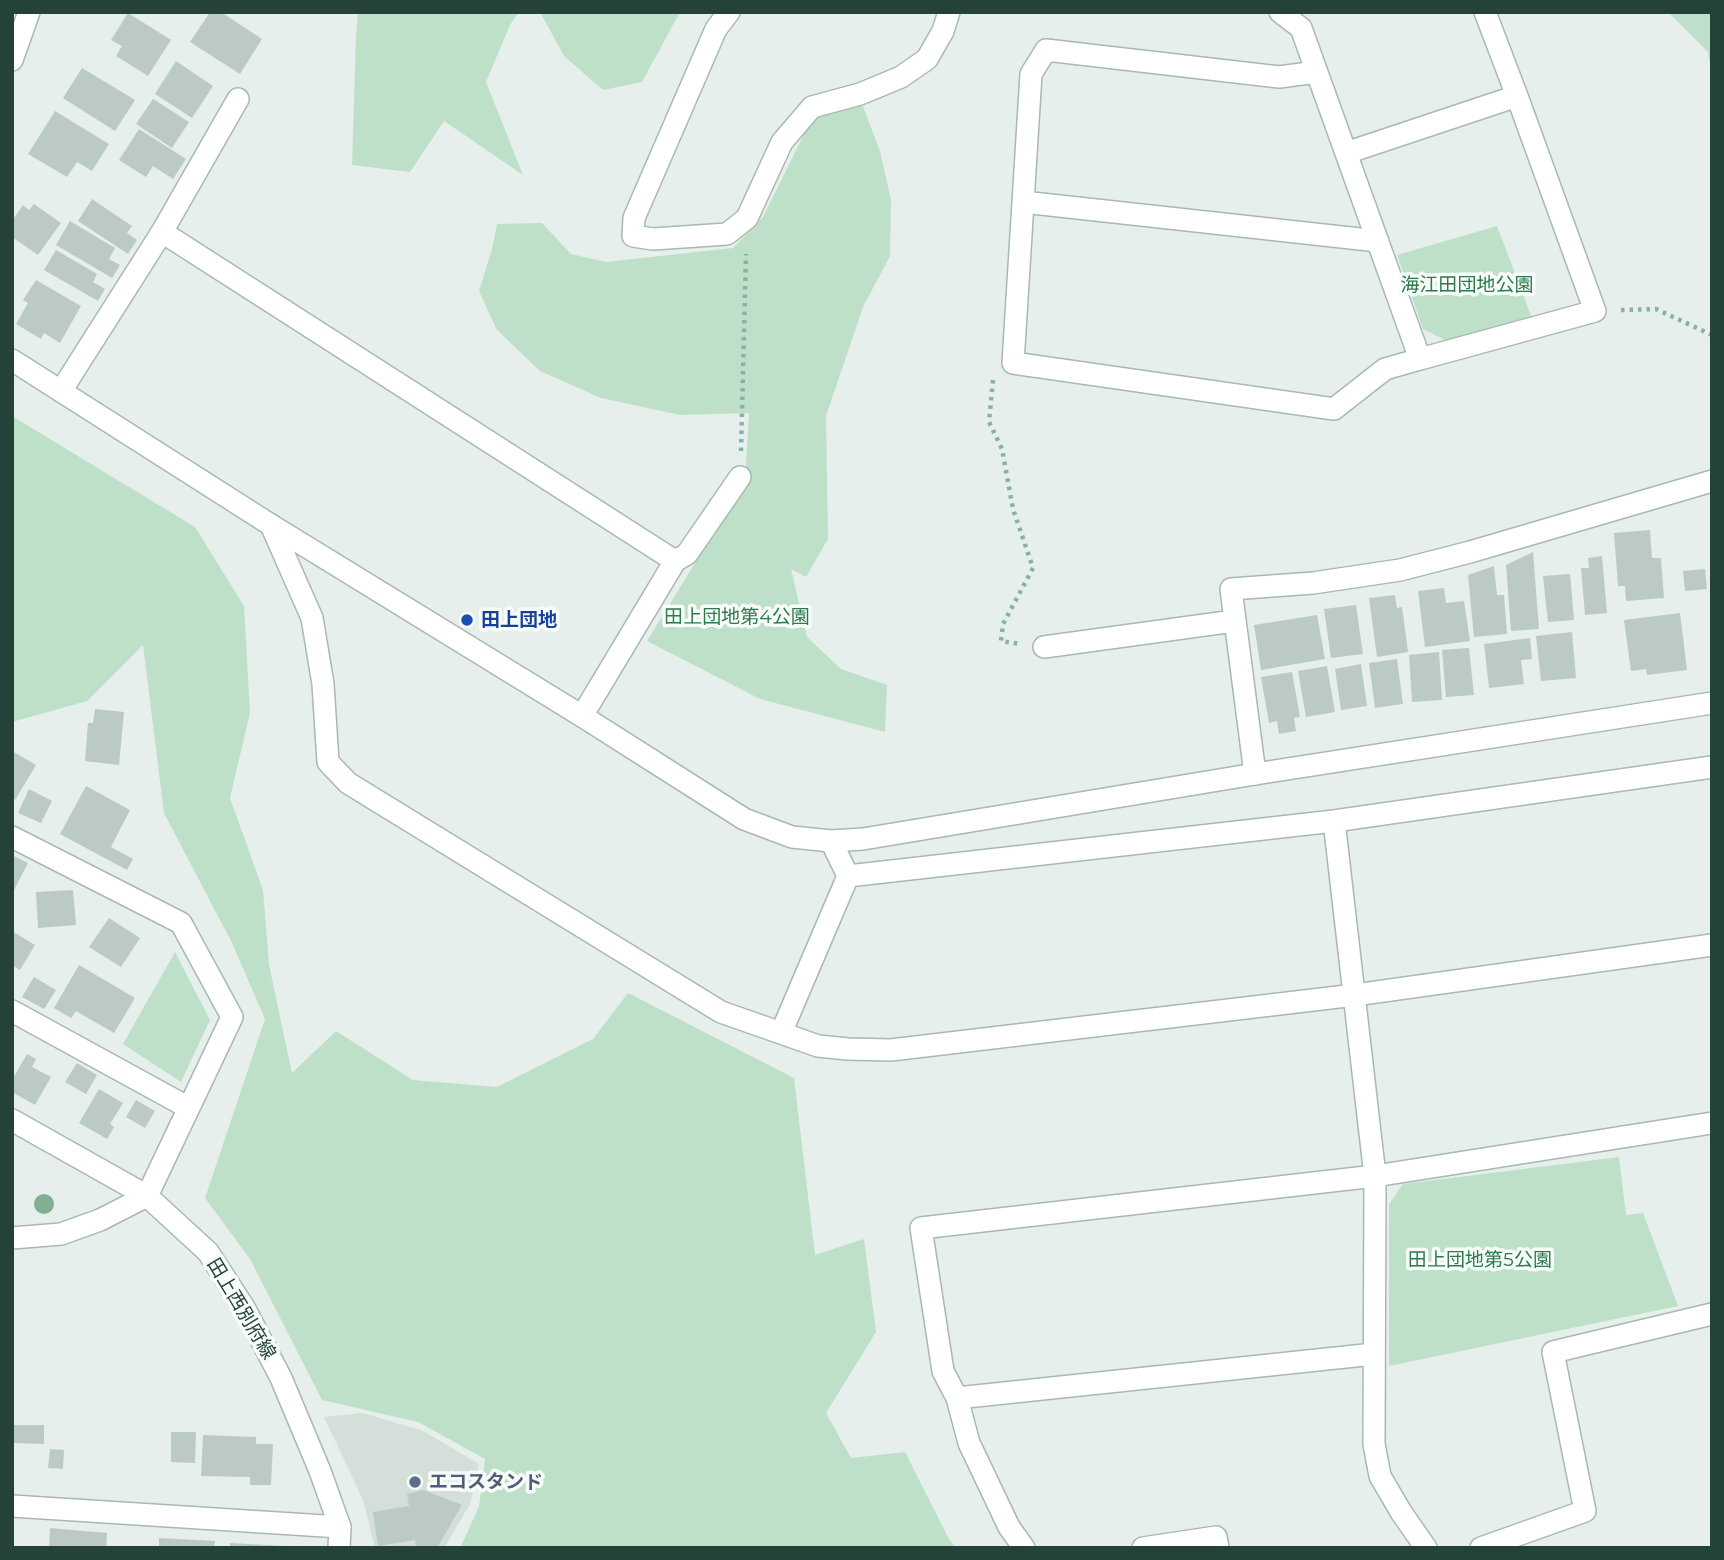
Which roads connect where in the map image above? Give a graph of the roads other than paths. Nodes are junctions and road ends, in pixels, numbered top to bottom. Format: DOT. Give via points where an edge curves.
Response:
graph roads {
  1 [pos="29,12"];
  2 [pos="729,12"];
  3 [pos="949,12"];
  4 [pos="1280,12"];
  5 [pos="1485,12"];
  6 [pos="12,60"];
  7 [pos="1317,72"];
  8 [pos="1517,96"];
  9 [pos="237,99"];
  10 [pos="1346,153"];
  11 [pos="1023,202"];
  12 [pos="162,232"];
  13 [pos="1378,242"];
  14 [pos="1420,359"];
  15 [pos="12,360"];
  16 [pos="61,391"];
  17 [pos="740,477"];
  18 [pos="1712,481"];
  19 [pos="271,525"];
  20 [pos="675,561"];
  21 [pos="1234,621"];
  22 [pos="1044,647"];
  23 [pos="1712,703"];
  24 [pos="582,716"];
  25 [pos="1712,767"];
  26 [pos="1255,774"];
  27 [pos="1334,821"];
  28 [pos="12,837"];
  29 [pos="831,841"];
  30 [pos="848,876"];
  31 [pos="1712,945"];
  32 [pos="1354,995"];
  33 [pos="12,1012"];
  34 [pos="780,1033"];
  35 [pos="189,1108"];
  36 [pos="12,1119"];
  37 [pos="1712,1123"];
  38 [pos="1375,1176"];
  39 [pos="148,1196"];
  40 [pos="12,1238"];
  41 [pos="1712,1314"];
  42 [pos="1374,1354"];
  43 [pos="957,1398"];
  44 [pos="12,1506"];
  45 [pos="339,1537"];
  46 [pos="1024,1548"];
  47 [pos="1143,1548"];
  48 [pos="1218,1548"];
  49 [pos="1426,1548"];
  50 [pos="1481,1548"];
  1 -- 6 [label="street"];
  2 -- 3 [label="street" via="716,29 634,218 633,236 727,234 747,218 782,142 811,107 901,77 927,59"];
  4 -- 7 [label="street" via="1301,28"];
  5 -- 8 [label="street"];
  7 -- 10 [label="street"];
  7 -- 11 [label="street" via="1279,77 1046,51 1031,74"];
  8 -- 10 [label="street"];
  8 -- 14 [label="street" via="1595,311"];
  9 -- 12 [label="street"];
  10 -- 13 [label="street"];
  11 -- 13 [label="street"];
  11 -- 14 [label="street" via="1013,363 1334,409 1385,369"];
  12 -- 16 [label="street"];
  12 -- 20 [label="street"];
  13 -- 14 [label="street"];
  15 -- 16 [label="street"];
  16 -- 19 [label="street"];
  17 -- 20 [label="street" via="687,554"];
  18 -- 21 [label="street" via="1400,570 1231,589"];
  19 -- 24 [label="street"];
  19 -- 34 [label="street" via="312,618 323,684 328,762 348,783 722,1012"];
  20 -- 24 [label="street"];
  21 -- 22 [label="street"];
  21 -- 26 [label="street"];
  23 -- 26 [label="street"];
  24 -- 29 [label="street" via="744,818 792,837"];
  25 -- 27 [label="street"];
  26 -- 29 [label="street"];
  27 -- 30 [label="street"];
  27 -- 32 [label="street"];
  28 -- 35 [label="street" via="181,923 232,1017"];
  29 -- 30 [label="street"];
  30 -- 34 [label="street"];
  31 -- 32 [label="street"];
  32 -- 34 [label="street" via="891,1051 817,1046"];
  32 -- 38 [label="street"];
  33 -- 35 [label="street"];
  35 -- 39 [label="street"];
  36 -- 39 [label="street, 田上西別府線"];
  37 -- 38 [label="street"];
  38 -- 42 [label="street"];
  38 -- 43 [label="street" via="921,1228 943,1371"];
  39 -- 40 [label="street" via="61,1234"];
  39 -- 45 [label="street, 田上西別府線" via="208,1252 245,1309 281,1378 320,1471"];
  41 -- 50 [label="street" via="1553,1352 1584,1511"];
  42 -- 43 [label="street"];
  42 -- 49 [label="street" via="1374,1444 1380,1475"];
  43 -- 46 [label="street" via="968,1443"];
  44 -- 45 [label="street"];
  47 -- 48 [label="street" via="1216,1537"];
}
